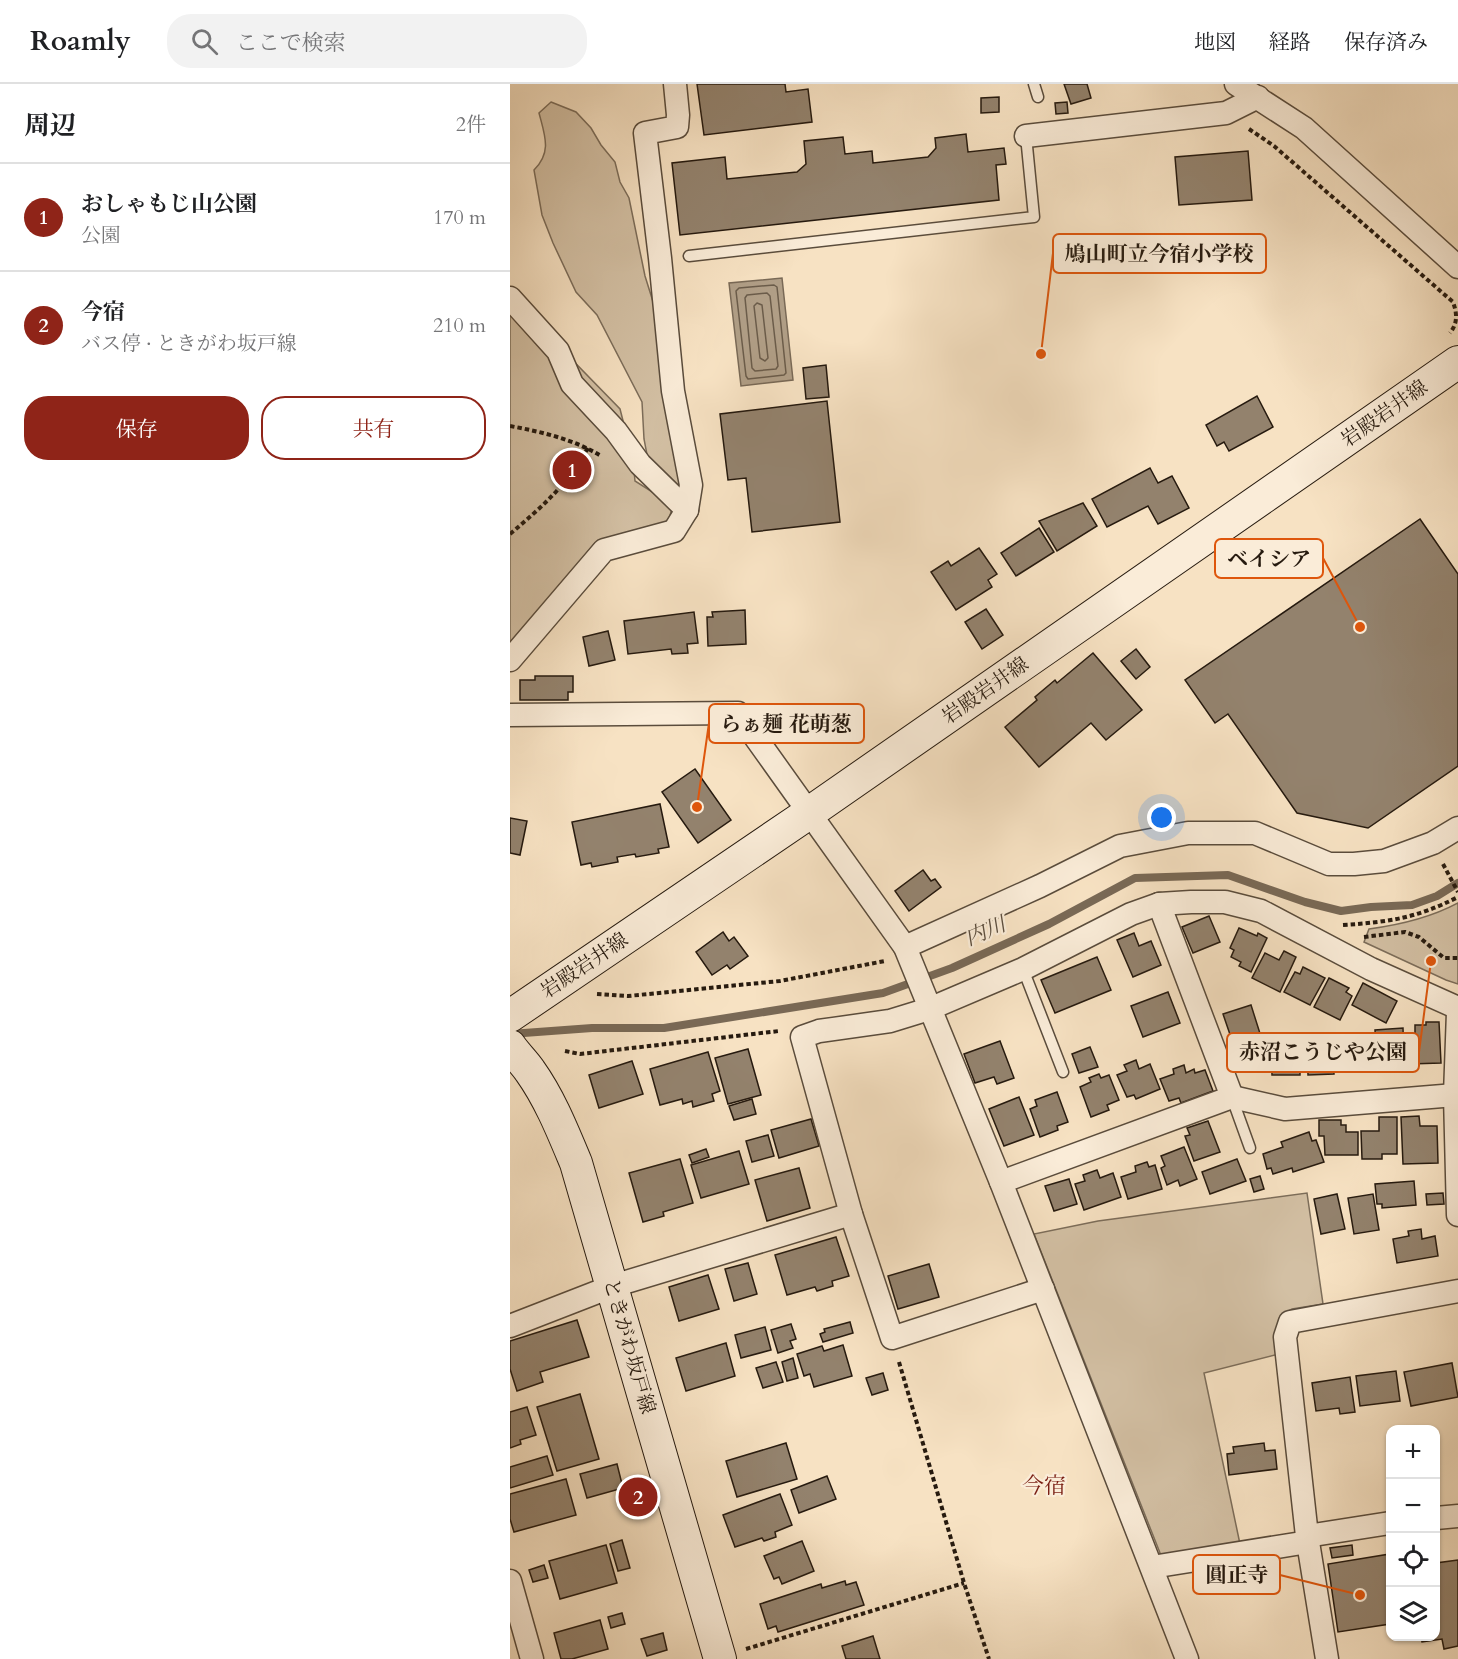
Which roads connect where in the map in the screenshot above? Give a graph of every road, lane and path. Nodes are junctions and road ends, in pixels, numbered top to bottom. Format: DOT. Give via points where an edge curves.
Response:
graph roads {
  1 [pos="675,84"];
  2 [pos="1034,84"];
  3 [pos="1236,84"];
  4 [pos="1038,97"];
  5 [pos="1258,97"];
  6 [pos="1226,113"];
  7 [pos="1026,136"];
  8 [pos="689,256"];
  9 [pos="1458,267"];
  10 [pos="510,298"];
  11 [pos="1449,351"];
  12 [pos="510,426"];
  13 [pos="588,448"];
  14 [pos="640,464"];
  15 [pos="687,510"];
  16 [pos="510,534"];
  17 [pos="510,660"];
  18 [pos="510,715"];
  19 [pos="809,813"];
  20 [pos="1458,828"];
  21 [pos="1432,843"];
  22 [pos="1458,892"];
  23 [pos="1458,897"];
  24 [pos="1159,904"];
  25 [pos="1341,925"];
  26 [pos="1354,938"];
  27 [pos="905,947"];
  28 [pos="1458,957"];
  29 [pos="1023,969"];
  30 [pos="597,994"];
  31 [pos="929,1009"];
  32 [pos="1458,1010"];
  33 [pos="510,1016"];
  34 [pos="802,1037"];
  35 [pos="510,1046"];
  36 [pos="565,1051"];
  37 [pos="1063,1072"];
  38 [pos="1455,1095"];
  39 [pos="1232,1097"];
  40 [pos="1250,1148"];
  41 [pos="1002,1182"];
  42 [pos="851,1214"];
  43 [pos="1458,1215"];
  44 [pos="612,1286"];
  45 [pos="1043,1289"];
  46 [pos="1458,1291"];
  47 [pos="510,1326"];
  48 [pos="892,1338"];
  49 [pos="1458,1516"];
  50 [pos="1440,1518"];
  51 [pos="1386,1524"];
  52 [pos="1308,1539"];
  53 [pos="1152,1567"];
  54 [pos="510,1581"];
  55 [pos="964,1583"];
  56 [pos="716,1658"];
  57 [pos="532,1659"];
  58 [pos="988,1659"];
  59 [pos="1187,1659"];
  60 [pos="1328,1659"];
  1 -- 15 [label="street" via="676,127 645,133 672,391 691,485"];
  2 -- 4 [label="lane"];
  3 -- 5 [label="street"];
  5 -- 6 [label="street"];
  5 -- 9 [label="street" via="1304,128"];
  6 -- 7 [label="street"];
  6 -- 11 [label="path" via="1274,146 1453,302 1458,314"];
  7 -- 8 [label="lane" via="1034,217"];
  10 -- 14 [label="street" via="558,351 572,384 616,431"];
  11 -- 19 [label="main road, 岩殿岩井線"];
  12 -- 13 [label="path"];
  13 -- 14 [label="path" via="606,459"];
  13 -- 16 [label="path" via="552,498"];
  14 -- 15 [label="street"];
  15 -- 17 [label="street" via="674,531 604,550"];
  18 -- 19 [label="street" via="738,713"];
  19 -- 27 [label="street"];
  19 -- 33 [label="main road, 岩殿岩井線"];
  20 -- 21 [label="street"];
  21 -- 22 [label="path"];
  21 -- 27 [label="street" via="1384,861 1354,864 1329,864 1255,833 1188,833 1131,843"];
  23 -- 25 [label="path" via="1404,918"];
  24 -- 29 [label="street" via="1131,914"];
  24 -- 32 [label="street" via="1225,902 1261,911"];
  24 -- 39 [label="street"];
  26 -- 28 [label="path" via="1405,932 1419,937 1444,958"];
  27 -- 30 [label="path" via="887,960 780,981 627,996"];
  27 -- 31 [label="street"];
  29 -- 31 [label="street"];
  29 -- 37 [label="lane"];
  31 -- 34 [label="street" via="890,1021"];
  31 -- 41 [label="street"];
  32 -- 38 [label="street"];
  34 -- 36 [label="path" via="786,1030 580,1054"];
  34 -- 42 [label="street"];
  35 -- 44 [label="main road, ときがわ坂戸線" via="530,1071 576,1163"];
  38 -- 39 [label="street" via="1285,1108"];
  38 -- 43 [label="street"];
  39 -- 40 [label="lane"];
  39 -- 41 [label="street"];
  41 -- 45 [label="street"];
  42 -- 44 [label="street"];
  42 -- 48 [label="street"];
  44 -- 47 [label="street"];
  44 -- 56 [label="main road, ときがわ坂戸線"];
  45 -- 48 [label="street"];
  45 -- 53 [label="street"];
  46 -- 52 [label="street" via="1290,1322 1285,1337"];
  48 -- 55 [label="path"];
  49 -- 50 [label="street"];
  51 -- 52 [label="street"];
  52 -- 53 [label="street"];
  52 -- 60 [label="street"];
  53 -- 59 [label="street"];
  54 -- 57 [label="street"];
  55 -- 56 [label="path"];
  55 -- 58 [label="path"];
}
